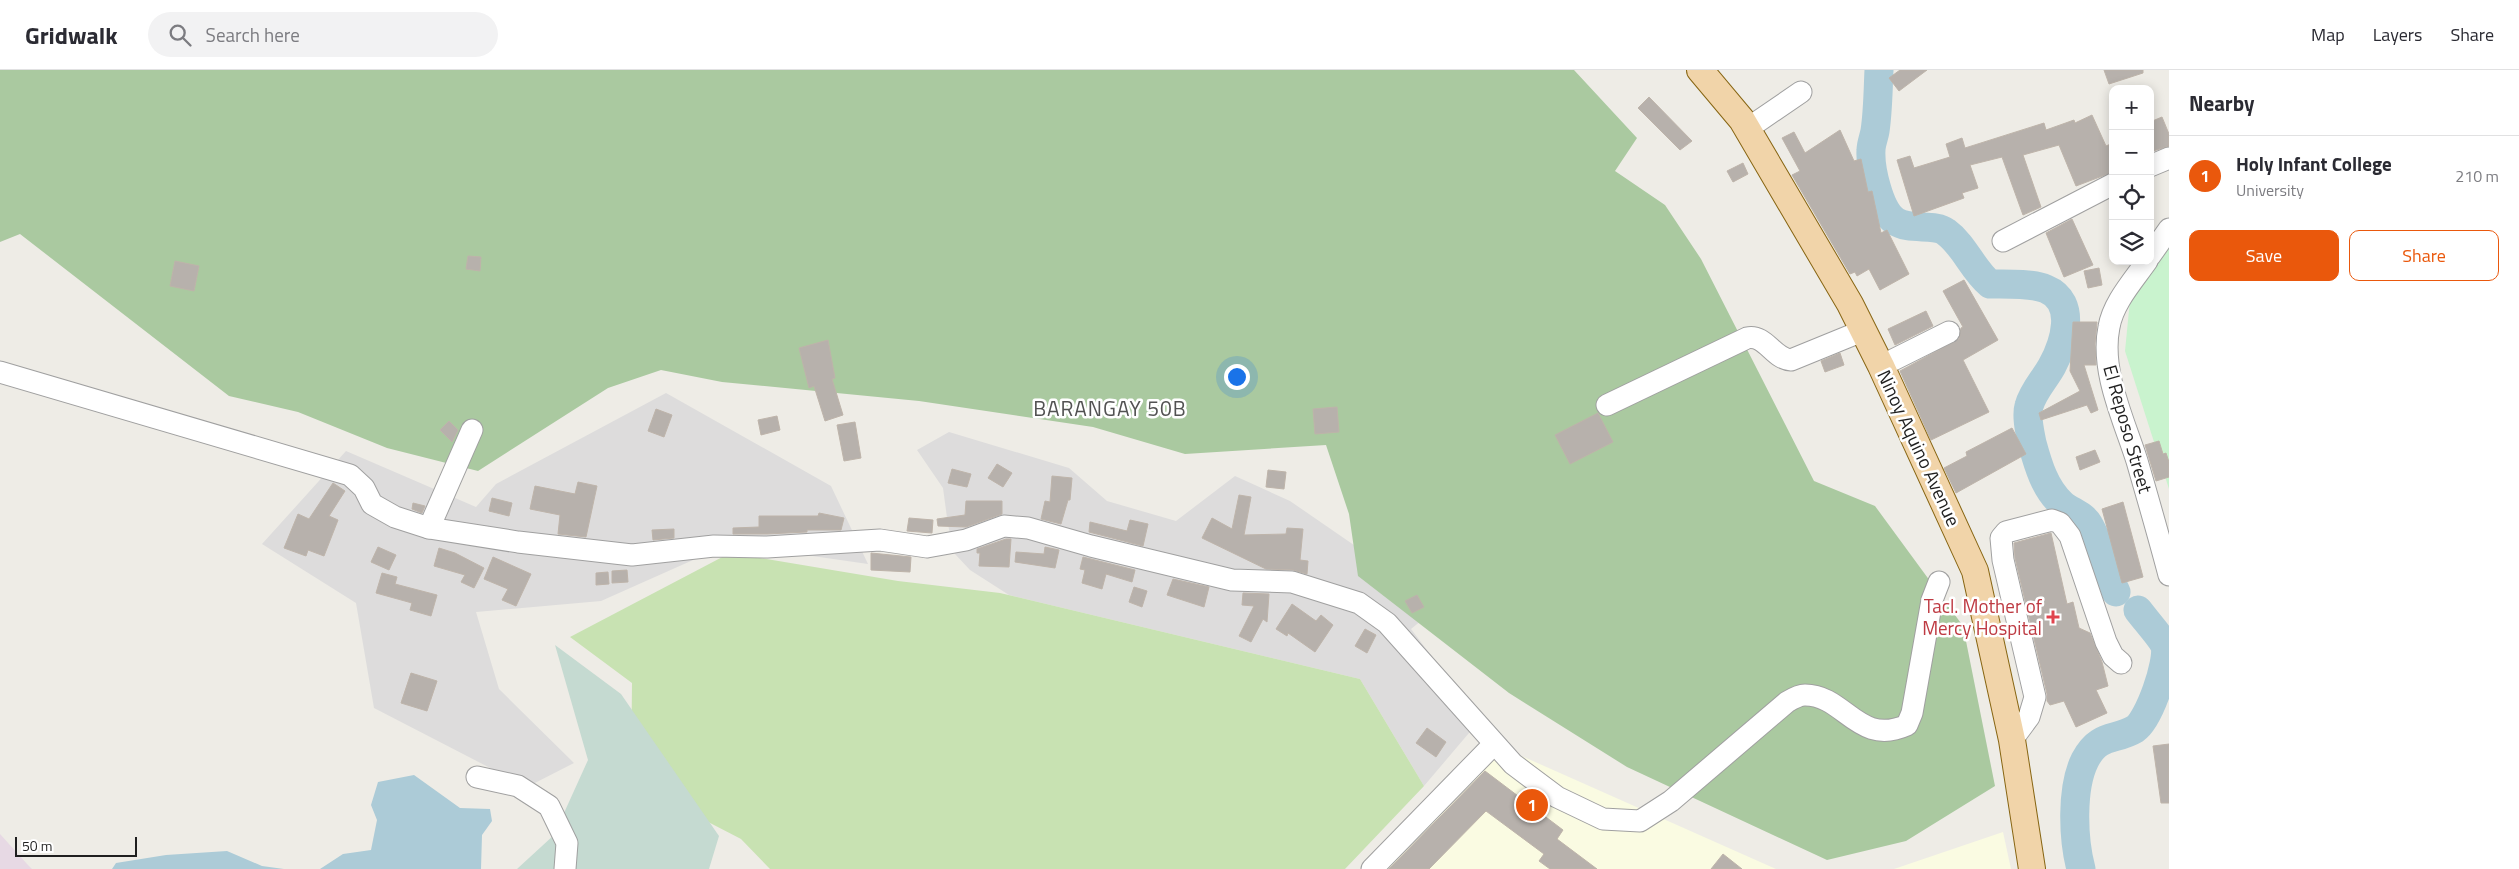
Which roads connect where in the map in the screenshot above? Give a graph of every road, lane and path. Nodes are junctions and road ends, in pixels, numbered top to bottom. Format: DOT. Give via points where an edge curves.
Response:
graph roads {
  1 [pos="1700,70"];
  2 [pos="1801,92"];
  3 [pos="1747,129"];
  4 [pos="2169,158"];
  5 [pos="2154,164"];
  6 [pos="2109,186"];
  7 [pos="2169,229"];
  8 [pos="2003,241"];
  9 [pos="2154,250"];
  10 [pos="2144,265"];
  11 [pos="1862,330"];
  12 [pos="1949,332"];
  13 [pos="1881,366"];
  14 [pos="0,372"];
  15 [pos="1607,405"];
  16 [pos="472,430"];
  17 [pos="429,528"];
  18 [pos="2003,560"];
  19 [pos="1975,571"];
  20 [pos="2169,575"];
  21 [pos="1939,582"];
  22 [pos="2018,624"];
  23 [pos="1989,630"];
  24 [pos="2121,663"];
  25 [pos="2012,740"];
  26 [pos="1494,744"];
  27 [pos="477,777"];
  28 [pos="565,869"];
  29 [pos="1372,869"];
  30 [pos="2032,869"];
  1 -- 3 [label="main road, Ninoy Aquino Avenue"];
  2 -- 3 [label="street"];
  3 -- 11 [label="main road, Ninoy Aquino Avenue"];
  4 -- 5 [label="street"];
  6 -- 8 [label="street"];
  7 -- 9 [label="street"];
  10 -- 20 [label="street, El Reposo Street" via="2122,297 2109,326 2107,354"];
  11 -- 13 [label="main road, Ninoy Aquino Avenue"];
  11 -- 15 [label="street" via="1791,360 1781,357 1762,340 1747,338"];
  12 -- 13 [label="street"];
  13 -- 19 [label="main road, Ninoy Aquino Avenue"];
  14 -- 17 [label="street" via="350,475 364,488 372,504"];
  16 -- 17 [label="street"];
  17 -- 26 [label="street" via="632,555 714,546 767,547 880,540 927,547 966,540 1004,526 1028,528 1176,568 1232,580 1292,582 1359,603 1387,623"];
  18 -- 19 [label="street" via="1987,563"];
  18 -- 22 [label="street"];
  18 -- 24 [label="street" via="2002,538 2006,532 2052,520 2060,523 2070,536 2106,642"];
  19 -- 23 [label="main road, Ninoy Aquino Avenue"];
  21 -- 26 [label="street" via="1932,600 1912,713 1907,725 1898,729 1885,731 1858,724 1821,697 1803,694 1787,702 1671,801 1640,821 1603,819 1557,797"];
  22 -- 23 [label="street"];
  22 -- 25 [label="street" via="2035,697 2029,717"];
  23 -- 25 [label="main road, Ninoy Aquino Avenue"];
  25 -- 30 [label="main road, Ninoy Aquino Avenue"];
  26 -- 29 [label="street"];
  27 -- 28 [label="street" via="518,786 549,806 567,843"];
}
